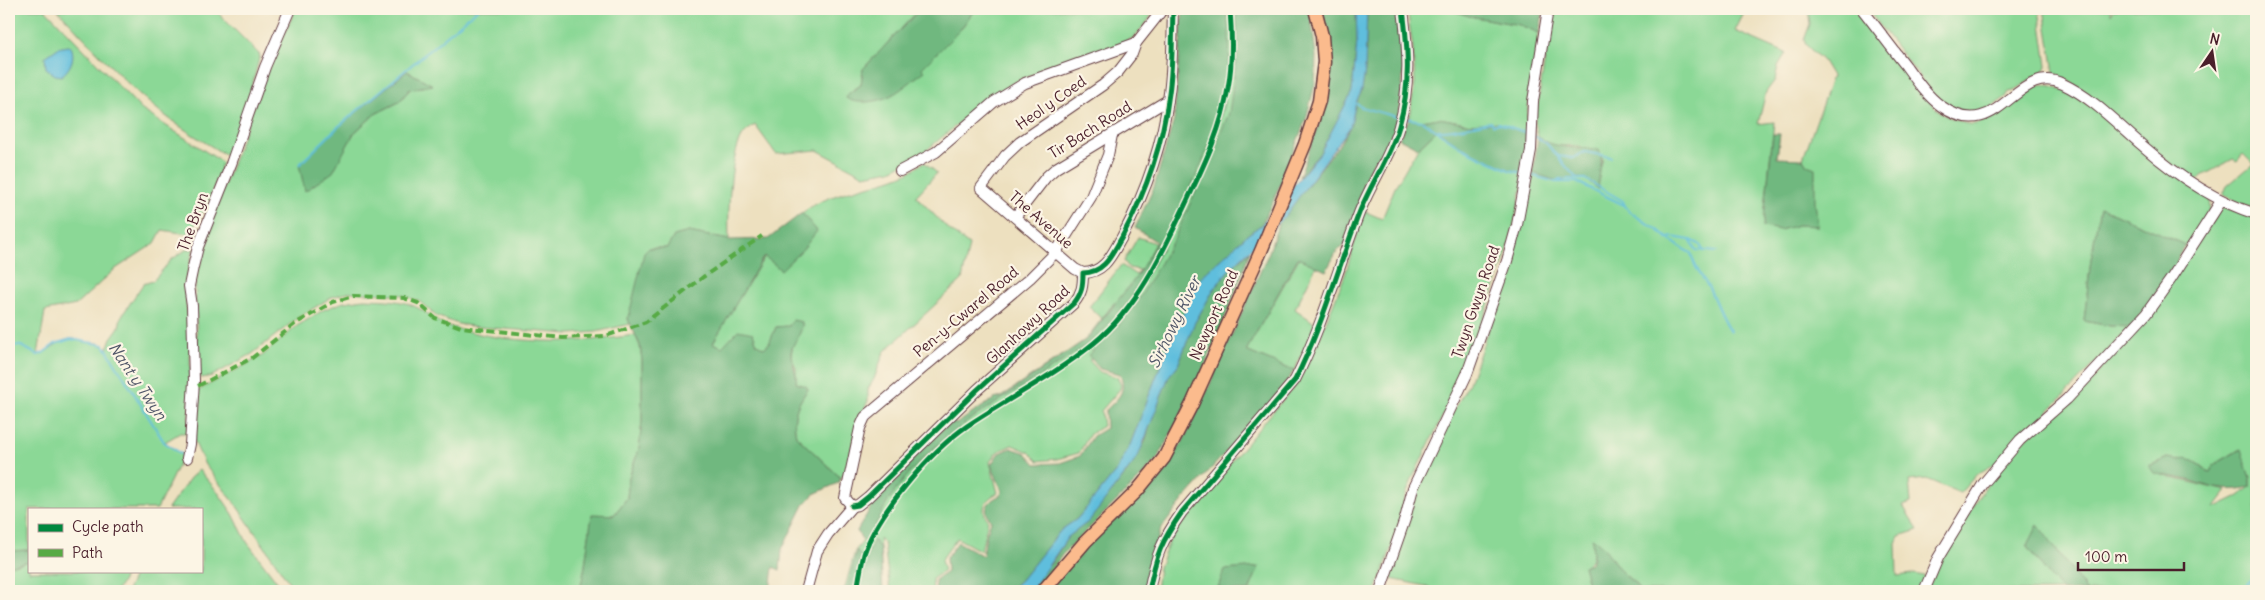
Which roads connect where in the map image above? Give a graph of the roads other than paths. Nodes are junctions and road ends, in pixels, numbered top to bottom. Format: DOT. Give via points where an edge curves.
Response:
graph roads {
  1 [pos="290,9"];
  2 [pos="1163,9"];
  3 [pos="1173,9"];
  4 [pos="1315,9"];
  5 [pos="1404,9"];
  6 [pos="1548,9"];
  7 [pos="1862,9"];
  8 [pos="1136,43"];
  9 [pos="1168,100"];
  10 [pos="1112,135"];
  11 [pos="900,171"];
  12 [pos="981,188"];
  13 [pos="2222,201"];
  14 [pos="2256,214"];
  15 [pos="1015,216"];
  16 [pos="1056,252"];
  17 [pos="1084,273"];
  18 [pos="187,458"];
  19 [pos="852,506"];
  20 [pos="806,591"];
  21 [pos="1044,591"];
  22 [pos="1149,591"];
  23 [pos="1380,591"];
  24 [pos="1924,591"];
  1 -- 18 [label="street, The Bryn" via="265,67 193,266 189,286 194,382"];
  2 -- 8 [label="street, Heol y Coed"];
  3 -- 9 [label="street, Glanhowy Road"];
  4 -- 21 [label="main road, Newport Road" via="1324,62 1322,86 1305,144 1192,404 1164,458"];
  5 -- 22 [label="street" via="1409,78 1399,127 1358,216 1311,346 1295,380 1170,529 1157,554"];
  6 -- 23 [label="street, Twyn Gwyn Road" via="1533,102 1532,150 1507,261 1467,374 1413,488"];
  7 -- 13 [label="street" via="1921,86 1954,114 1968,119 1981,118 2026,87 2050,80 2061,83 2079,93 2175,171"];
  8 -- 11 [label="street" via="1026,83 994,102 936,152"];
  8 -- 12 [label="street, Heol y Coed" via="1118,72 1020,142"];
  9 -- 10 [label="street, Tir Bach Road"];
  9 -- 17 [label="street, Glanhowy Road" via="1157,154 1135,212 1102,268 1094,273"];
  10 -- 15 [label="street, Tir Bach Road" via="1056,168"];
  10 -- 16 [label="street, Pen-y-Cwarel Road" via="1108,155 1091,197"];
  12 -- 15 [label="street, The Avenue"];
  13 -- 14 [label="street"];
  13 -- 24 [label="street" via="2146,314 2067,399 2020,440 1983,484 1938,558"];
  15 -- 16 [label="street, The Avenue"];
  16 -- 17 [label="street, The Avenue"];
  16 -- 19 [label="street, Pen-y-Cwarel Road" via="1030,278 865,417 845,498"];
  17 -- 19 [label="street, Glanhowy Road" via="1080,295 1074,302 977,390 868,497"];
  19 -- 20 [label="street, Glanhowy Road" via="817,551"];
}
